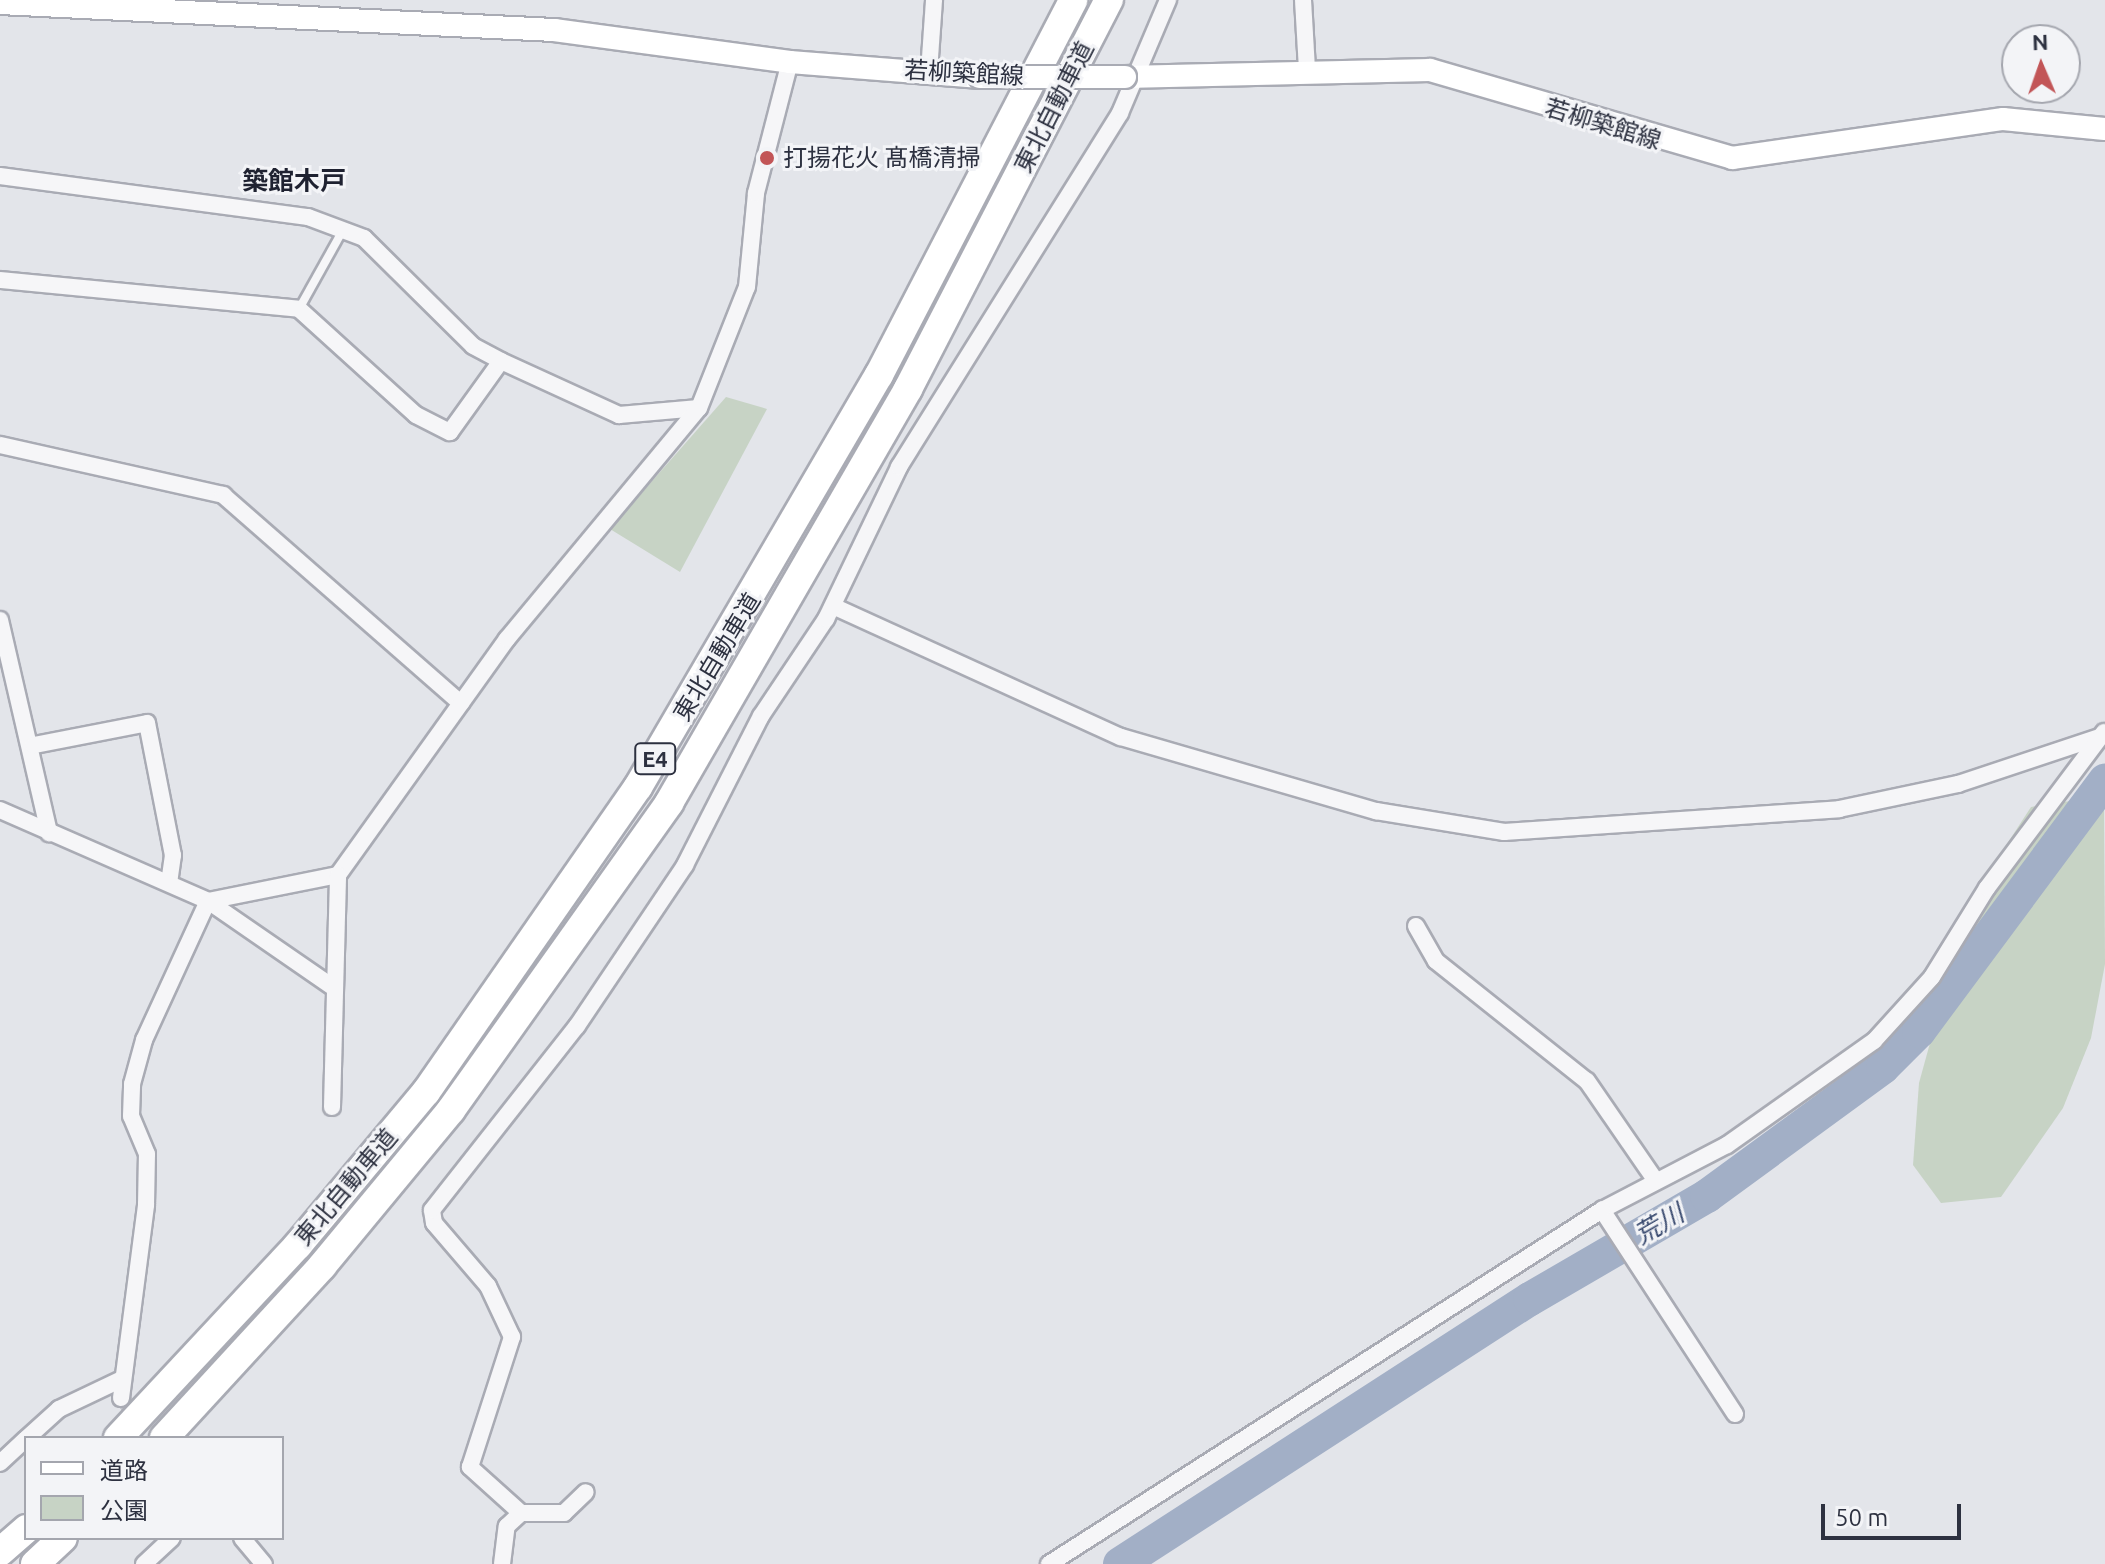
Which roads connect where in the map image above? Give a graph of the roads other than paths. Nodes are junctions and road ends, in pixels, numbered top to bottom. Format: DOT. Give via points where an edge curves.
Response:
graph roads {
  1 [pos="934,0"];
  2 [pos="1073,0"];
  3 [pos="1109,0"];
  4 [pos="1168,0"];
  5 [pos="1303,0"];
  6 [pos="4,2"];
  7 [pos="790,62"];
  8 [pos="1307,70"];
  9 [pos="929,72"];
  10 [pos="1132,77"];
  11 [pos="2105,129"];
  12 [pos="0,176"];
  13 [pos="343,230"];
  14 [pos="0,280"];
  15 [pos="299,309"];
  16 [pos="501,361"];
  17 [pos="699,408"];
  18 [pos="0,445"];
  19 [pos="833,606"];
  20 [pos="0,620"];
  21 [pos="461,703"];
  22 [pos="2104,732"];
  23 [pos="34,745"];
  24 [pos="0,810"];
  25 [pos="49,833"];
  26 [pos="338,875"];
  27 [pos="169,883"];
  28 [pos="208,901"];
  29 [pos="1416,926"];
  30 [pos="334,988"];
  31 [pos="332,1107"];
  32 [pos="1656,1181"];
  33 [pos="1606,1216"];
  34 [pos="120,1380"];
  35 [pos="121,1398"];
  36 [pos="1735,1414"];
  37 [pos="29,1436"];
  38 [pos="120,1436"];
  39 [pos="166,1436"];
  40 [pos="24,1441"];
  41 [pos="0,1463"];
  42 [pos="586,1492"];
  43 [pos="521,1513"];
  44 [pos="24,1531"];
  45 [pos="61,1540"];
  46 [pos="170,1540"];
  47 [pos="244,1540"];
  48 [pos="0,1552"];
  49 [pos="35,1564"];
  50 [pos="144,1564"];
  51 [pos="264,1564"];
  52 [pos="502,1564"];
  53 [pos="1049,1564"];
  1 -- 9 [label="street"];
  2 -- 38 [label="highway, 東北自動車道 / E4" via="879,375 638,787 426,1092 298,1245"];
  3 -- 39 [label="highway, 東北自動車道 / E4" via="908,389 669,803 451,1110 322,1266"];
  4 -- 10 [label="street"];
  5 -- 8 [label="street"];
  6 -- 7 [label="main road, 若柳築館線" via="554,30"];
  7 -- 9 [label="main road, 若柳築館線"];
  7 -- 17 [label="street" via="756,193 747,287"];
  8 -- 10 [label="main road, 若柳築館線"];
  8 -- 11 [label="main road, 若柳築館線" via="1430,70 1732,158 2003,119"];
  9 -- 10 [label="main road, 若柳築館線, bridge"];
  10 -- 19 [label="street" via="899,467"];
  12 -- 13 [label="street" via="308,217"];
  13 -- 15 [label="lane"];
  13 -- 16 [label="street" via="364,238 473,346"];
  14 -- 15 [label="street"];
  15 -- 16 [label="street" via="416,415 450,432"];
  16 -- 17 [label="street" via="619,415"];
  17 -- 21 [label="street"];
  18 -- 21 [label="street" via="223,495"];
  19 -- 22 [label="street" via="1121,737 1376,811 1504,832 1839,809 1958,784"];
  19 -- 43 [label="street" via="761,716 685,865 623,960 432,1210 434,1223 488,1286 512,1337 470,1467"];
  20 -- 23 [label="street"];
  21 -- 26 [label="street"];
  22 -- 32 [label="street" via="1904,1011 1738,1137"];
  23 -- 25 [label="street"];
  23 -- 27 [label="street" via="147,723 173,855"];
  24 -- 25 [label="street"];
  25 -- 27 [label="street"];
  26 -- 28 [label="street"];
  26 -- 30 [label="street"];
  27 -- 28 [label="street"];
  28 -- 30 [label="street"];
  28 -- 34 [label="street" via="144,1040 132,1084 131,1116 147,1154 146,1205"];
  29 -- 32 [label="street" via="1436,961 1587,1081"];
  30 -- 31 [label="street"];
  32 -- 33 [label="street"];
  33 -- 36 [label="street"];
  33 -- 53 [label="street"];
  34 -- 35 [label="street"];
  34 -- 37 [label="street" via="59,1409"];
  40 -- 41 [label="street"];
  42 -- 43 [label="street" via="564,1513"];
  43 -- 52 [label="street" via="507,1526"];
  44 -- 48 [label="highway"];
  45 -- 49 [label="highway"];
  46 -- 50 [label="street"];
  47 -- 51 [label="street"];
}
